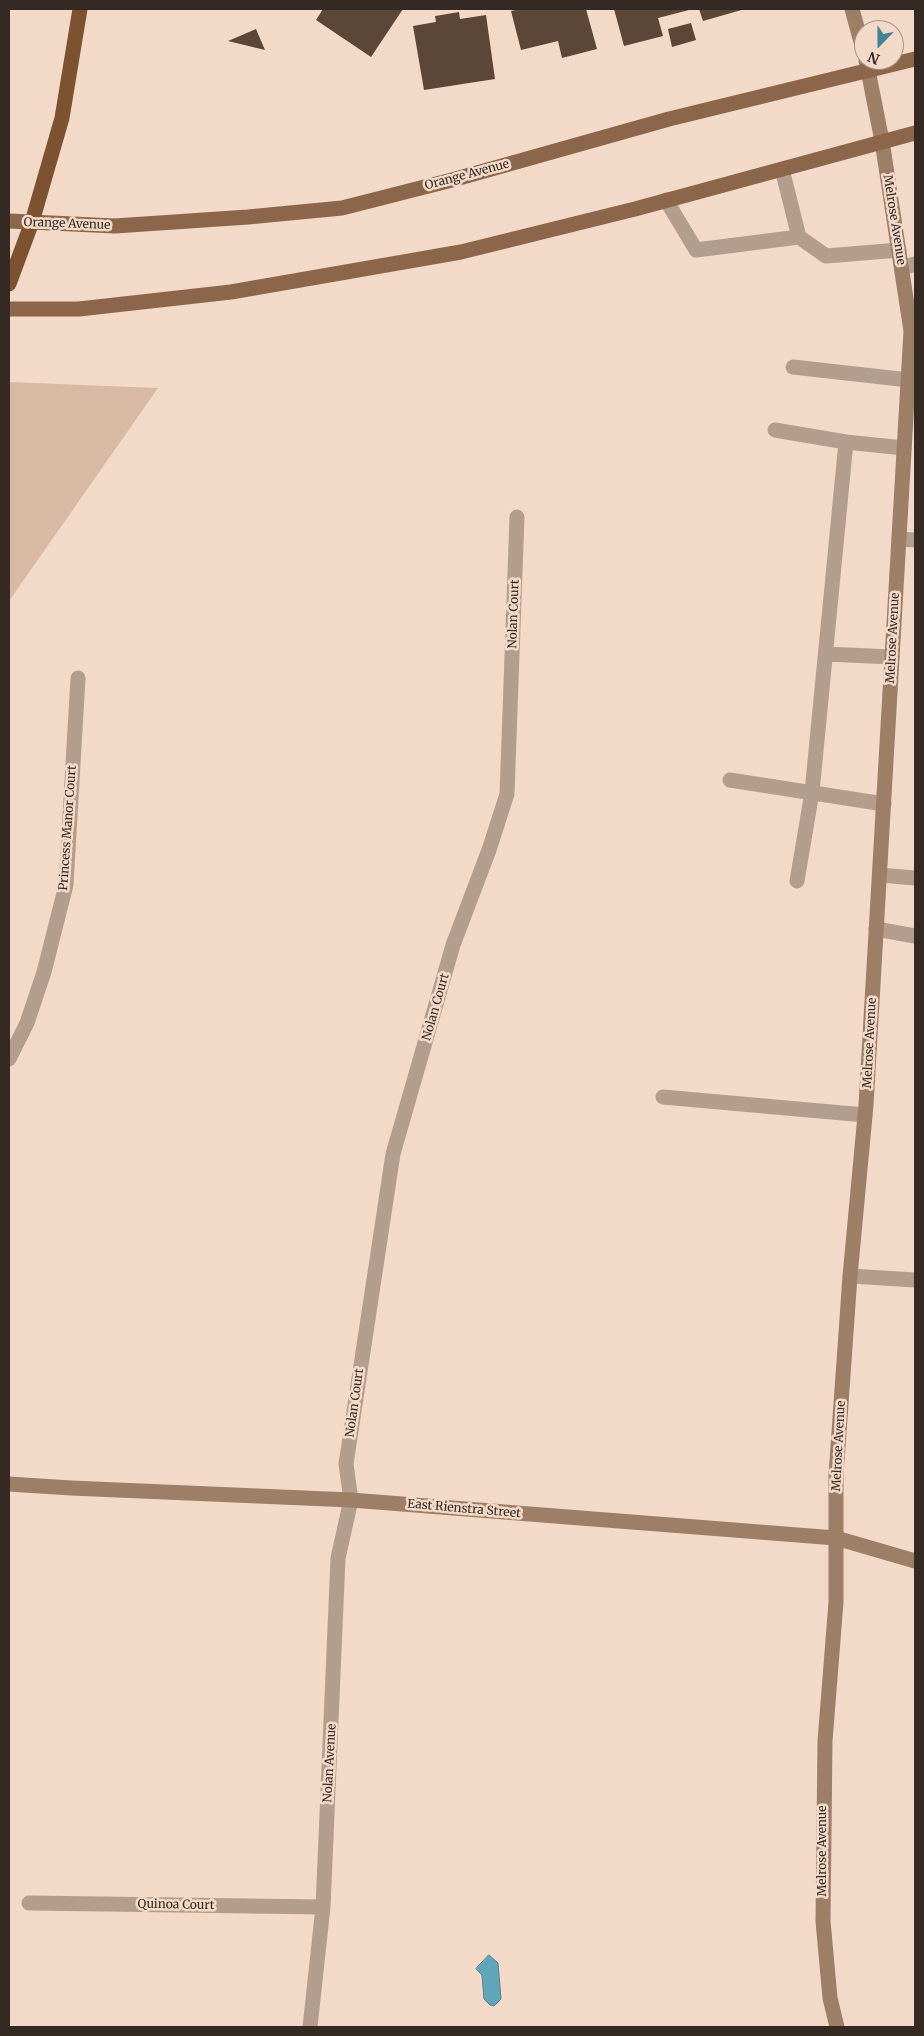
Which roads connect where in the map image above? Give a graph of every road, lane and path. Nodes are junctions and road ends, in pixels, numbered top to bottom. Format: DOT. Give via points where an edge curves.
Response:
graph roads {
  1 [pos="80,9"];
  2 [pos="854,69"];
  3 [pos="868,70"];
  4 [pos="915,133"];
  5 [pos="882,141"];
  6 [pos="782,169"];
  7 [pos="666,200"];
  8 [pos="9,221"];
  9 [pos="32,222"];
  10 [pos="799,237"];
  11 [pos="899,250"];
  12 [pos="909,266"];
  13 [pos="9,284"];
  14 [pos="9,309"];
  15 [pos="793,367"];
  16 [pos="909,380"];
  17 [pos="911,417"];
  18 [pos="774,430"];
  19 [pos="846,442"];
  20 [pos="904,448"];
  21 [pos="517,517"];
  22 [pos="899,539"];
  23 [pos="915,540"];
  24 [pos="826,654"];
  25 [pos="892,657"];
  26 [pos="78,678"];
  27 [pos="730,780"];
  28 [pos="812,792"];
  29 [pos="884,804"];
  30 [pos="880,875"];
  31 [pos="915,878"];
  32 [pos="797,881"];
  33 [pos="876,929"];
  34 [pos="915,936"];
  35 [pos="9,1059"];
  36 [pos="663,1097"];
  37 [pos="865,1115"];
  38 [pos="850,1276"];
  39 [pos="915,1280"];
  40 [pos="9,1484"];
  41 [pos="351,1500"];
  42 [pos="836,1538"];
  43 [pos="915,1561"];
  44 [pos="29,1903"];
  45 [pos="323,1907"];
  46 [pos="310,2027"];
  47 [pos="837,2027"];
  1 -- 9 [label="highway" via="62,118"];
  2 -- 9 [label="main road, Orange Avenue" via="342,208 115,226"];
  3 -- 5 [label="street, Melrose Avenue"];
  4 -- 5 [label="main road"];
  5 -- 6 [label="main road"];
  5 -- 11 [label="street, Melrose Avenue"];
  6 -- 7 [label="main road"];
  6 -- 10 [label="street"];
  7 -- 10 [label="street" via="696,250"];
  7 -- 14 [label="main road" via="462,252 230,292 79,309"];
  8 -- 9 [label="main road, Orange Avenue"];
  9 -- 13 [label="highway"];
  10 -- 11 [label="street" via="826,256"];
  11 -- 12 [label="street, Melrose Avenue"];
  12 -- 16 [label="street, Melrose Avenue"];
  15 -- 16 [label="street"];
  16 -- 17 [label="street, Melrose Avenue"];
  17 -- 20 [label="street, Melrose Avenue"];
  18 -- 19 [label="street"];
  19 -- 20 [label="street"];
  19 -- 24 [label="street"];
  20 -- 22 [label="street, Melrose Avenue"];
  21 -- 41 [label="street, Nolan Court" via="507,794 453,945 393,1154 346,1464"];
  22 -- 23 [label="street"];
  22 -- 25 [label="street, Melrose Avenue"];
  24 -- 25 [label="street"];
  24 -- 28 [label="street"];
  25 -- 29 [label="street, Melrose Avenue"];
  26 -- 35 [label="street, Princess Manor Court" via="66,886 44,972 27,1022"];
  27 -- 28 [label="street"];
  28 -- 29 [label="street"];
  28 -- 32 [label="street"];
  29 -- 30 [label="street, Melrose Avenue"];
  30 -- 31 [label="street"];
  30 -- 33 [label="street, Melrose Avenue"];
  33 -- 34 [label="street"];
  33 -- 37 [label="street, Melrose Avenue"];
  36 -- 37 [label="street"];
  37 -- 38 [label="street, Melrose Avenue"];
  38 -- 39 [label="street"];
  38 -- 42 [label="street, Melrose Avenue" via="836,1475"];
  40 -- 41 [label="street, East Rienstra Street"];
  41 -- 42 [label="street, East Rienstra Street"];
  41 -- 45 [label="street, Nolan Avenue" via="338,1558"];
  42 -- 43 [label="street, East Rienstra Street"];
  42 -- 47 [label="street, Melrose Avenue" via="836,1602 825,1741 823,1921 830,1998"];
  44 -- 45 [label="street, Quinoa Court"];
  45 -- 46 [label="street, Nolan Avenue"];
}
